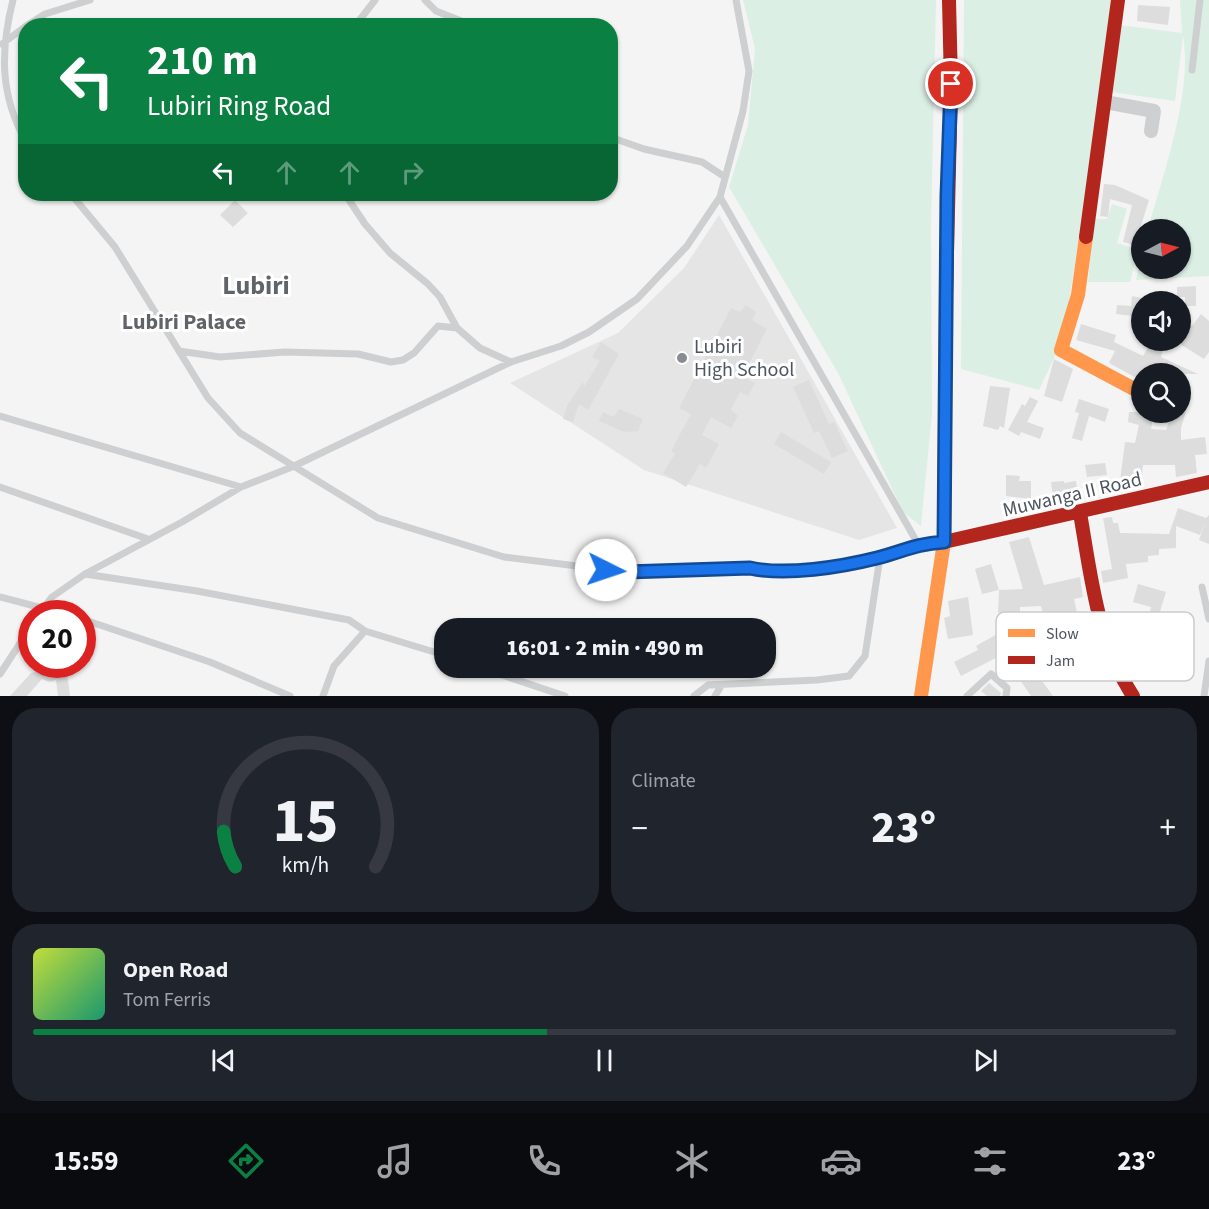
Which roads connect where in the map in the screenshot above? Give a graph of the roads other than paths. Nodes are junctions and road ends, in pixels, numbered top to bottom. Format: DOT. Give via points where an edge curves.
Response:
graph roads {
  1 [pos="13,0"];
  2 [pos="90,0"];
  3 [pos="375,0"];
  4 [pos="425,0"];
  5 [pos="736,0"];
  6 [pos="949,0"];
  7 [pos="1118,0"];
  8 [pos="1200,0"];
  9 [pos="39,18"];
  10 [pos="361,18"];
  11 [pos="454,18"];
  12 [pos="18,32"];
  13 [pos="1,44"];
  14 [pos="1192,70"];
  15 [pos="1105,102"];
  16 [pos="18,131"];
  17 [pos="1151,131"];
  18 [pos="618,140"];
  19 [pos="725,177"];
  20 [pos="720,197"];
  21 [pos="77,201"];
  22 [pos="350,201"];
  23 [pos="458,328"];
  24 [pos="179,351"];
  25 [pos="511,362"];
  26 [pos="1131,387"];
  27 [pos="0,416"];
  28 [pos="292,467"];
  29 [pos="1209,482"];
  30 [pos="241,486"];
  31 [pos="0,487"];
  32 [pos="1080,513"];
  33 [pos="148,539"];
  34 [pos="944,542"];
  35 [pos="918,544"];
  36 [pos="880,557"];
  37 [pos="86,574"];
  38 [pos="1202,588"];
  39 [pos="0,597"];
  40 [pos="50,600"];
  41 [pos="18,603"];
  42 [pos="1099,612"];
  43 [pos="1209,620"];
  44 [pos="96,624"];
  45 [pos="365,631"];
  46 [pos="18,646"];
  47 [pos="434,652"];
  48 [pos="1209,661"];
  49 [pos="0,674"];
  50 [pos="511,678"];
  51 [pos="996,678"];
  52 [pos="999,681"];
  53 [pos="1125,681"];
  54 [pos="721,686"];
  55 [pos="290,696"];
  56 [pos="323,696"];
  57 [pos="565,696"];
  58 [pos="694,696"];
  59 [pos="715,696"];
  60 [pos="921,696"];
  61 [pos="967,696"];
  62 [pos="1006,696"];
  63 [pos="1133,696"];
  64 [pos="1204,696"];
  1 -- 13 [label="lane"];
  2 -- 9 [label="lane"];
  3 -- 10 [label="lane"];
  4 -- 11 [label="lane" via="436,11"];
  5 -- 19 [label="lane" via="749,71"];
  6 -- 34 [label="street"];
  7 -- 15 [label="street"];
  8 -- 14 [label="lane"];
  12 -- 13 [label="lane"];
  13 -- 16 [label="lane" via="4,98"];
  15 -- 17 [label="street" via="1154,111"];
  15 -- 26 [label="street" via="1078,295 1061,350"];
  18 -- 19 [label="lane" via="702,162"];
  19 -- 20 [label="lane"];
  20 -- 25 [label="lane" via="687,246 637,299 589,332 561,346"];
  20 -- 35 [label="lane"];
  21 -- 24 [label="lane" via="115,247"];
  22 -- 23 [label="lane" via="390,253 440,297"];
  23 -- 24 [label="lane" via="438,326 414,353 392,362 358,354 285,352 220,357"];
  23 -- 25 [label="lane" via="480,348"];
  24 -- 28 [label="lane" via="224,418"];
  25 -- 28 [label="lane"];
  27 -- 30 [label="lane"];
  28 -- 30 [label="lane"];
  28 -- 36 [label="lane" via="378,518 504,557 626,572 750,568 768,572"];
  29 -- 32 [label="street, Muwanga II Road"];
  30 -- 33 [label="lane"];
  31 -- 33 [label="lane"];
  32 -- 34 [label="street, Muwanga II Road"];
  32 -- 42 [label="street"];
  33 -- 37 [label="lane"];
  34 -- 35 [label="lane"];
  34 -- 60 [label="street"];
  35 -- 36 [label="lane"];
  36 -- 54 [label="lane" via="864,656 849,676"];
  37 -- 40 [label="lane"];
  37 -- 45 [label="lane" via="349,620"];
  38 -- 43 [label="lane"];
  39 -- 41 [label="lane"];
  44 -- 55 [label="lane" via="210,662"];
  45 -- 47 [label="lane"];
  45 -- 56 [label="lane" via="334,666"];
  46 -- 49 [label="lane"];
  48 -- 64 [label="lane"];
  50 -- 57 [label="lane"];
  51 -- 61 [label="lane" via="991,674"];
  52 -- 62 [label="lane" via="1007,688"];
  53 -- 63 [label="street"];
  54 -- 58 [label="lane" via="708,686"];
  54 -- 59 [label="lane"];
}
